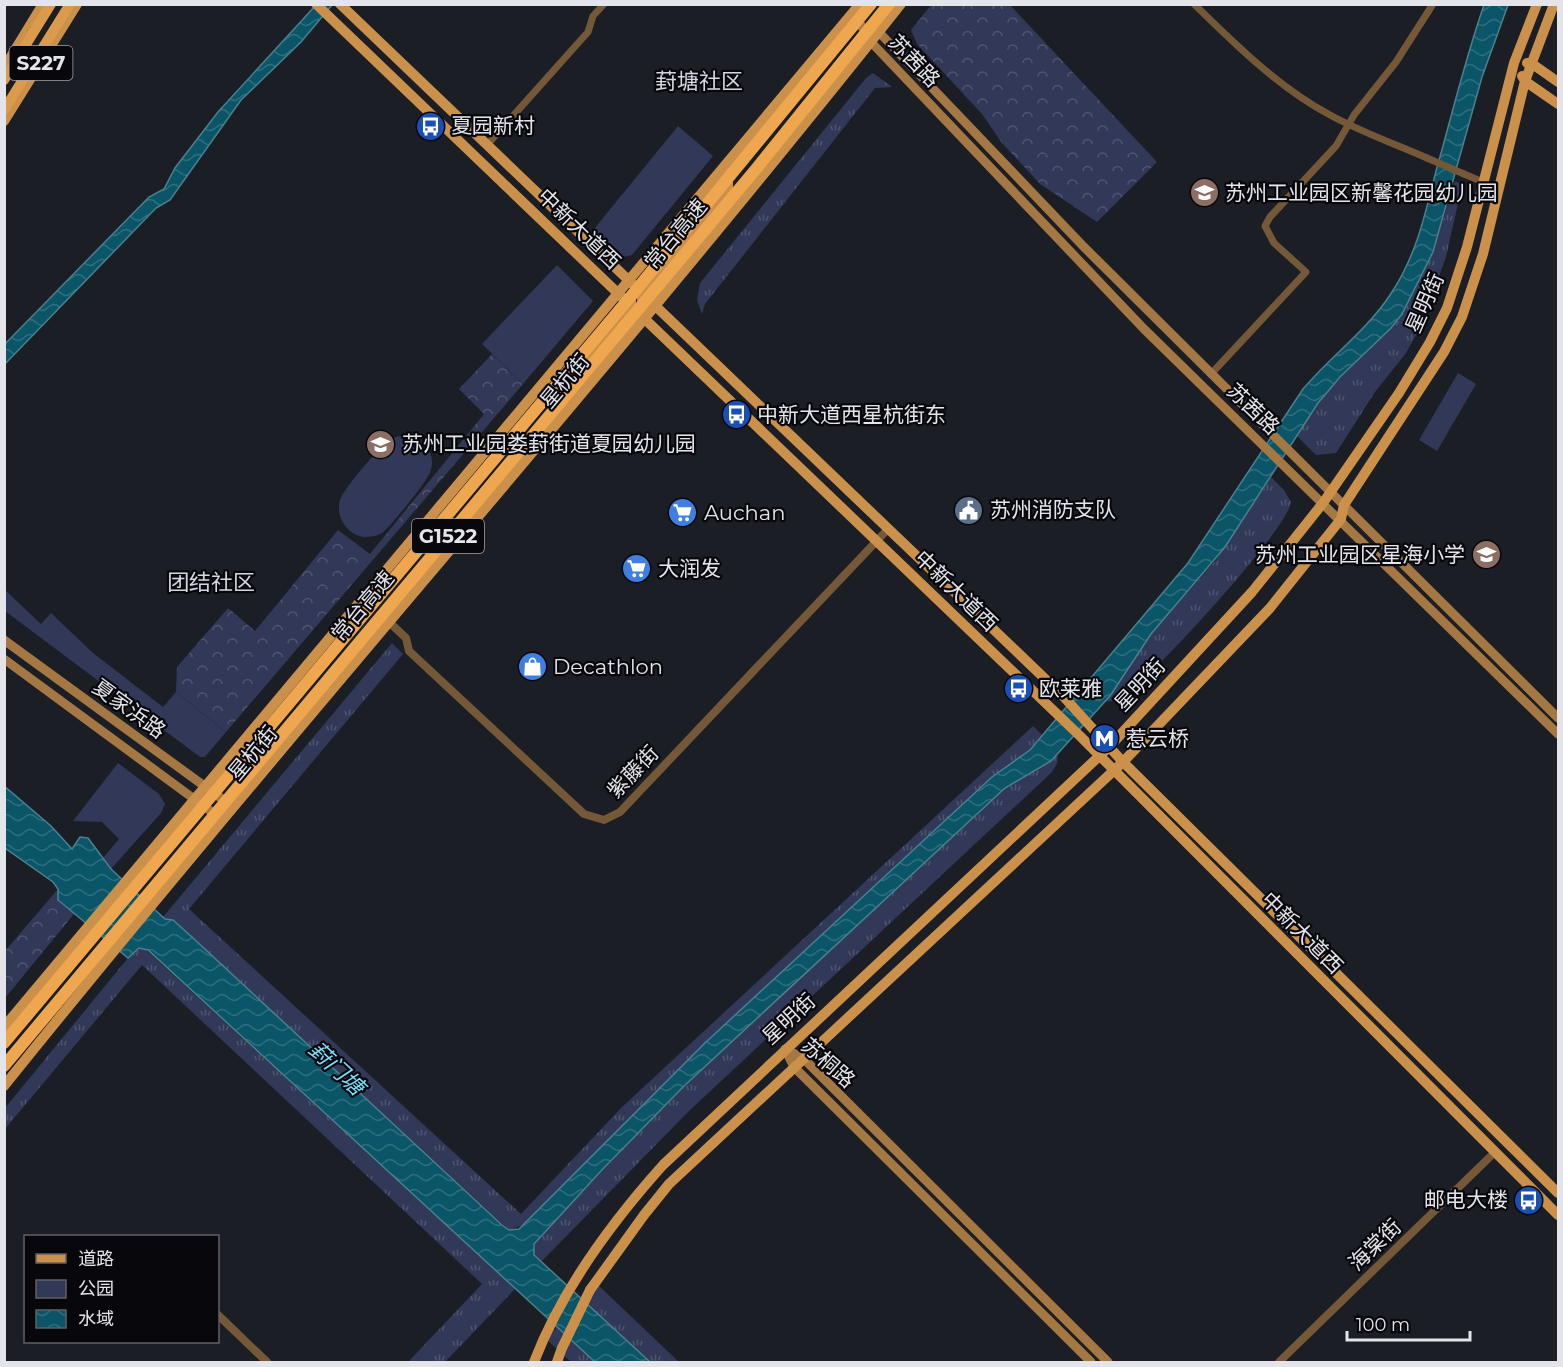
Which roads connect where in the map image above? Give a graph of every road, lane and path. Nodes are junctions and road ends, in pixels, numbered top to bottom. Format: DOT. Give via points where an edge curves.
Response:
graph roads {
  1 [pos="43,4"];
  2 [pos="51,4"];
  3 [pos="70,4"];
  4 [pos="77,4"];
  5 [pos="316,4"];
  6 [pos="340,4"];
  7 [pos="604,4"];
  8 [pos="872,4"];
  9 [pos="889,4"];
  10 [pos="901,4"];
  11 [pos="1194,4"];
  12 [pos="1433,4"];
  13 [pos="1537,4"];
  14 [pos="1554,4"];
  15 [pos="857,9"];
  16 [pos="348,13"];
  17 [pos="337,25"];
  18 [pos="880,32"];
  19 [pos="871,42"];
  20 [pos="1514,63"];
  21 [pos="1531,63"];
  22 [pos="4,68"];
  23 [pos="4,80"];
  24 [pos="1525,81"];
  25 [pos="1558,82"];
  26 [pos="1558,104"];
  27 [pos="4,110"];
  28 [pos="4,121"];
  29 [pos="1349,123"];
  30 [pos="487,145"];
  31 [pos="728,164"];
  32 [pos="1483,182"];
  33 [pos="630,282"];
  34 [pos="642,293"];
  35 [pos="619,295"];
  36 [pos="655,305"];
  37 [pos="631,306"];
  38 [pos="644,318"];
  39 [pos="1211,374"];
  40 [pos="558,420"];
  41 [pos="1331,492"];
  42 [pos="1323,503"];
  43 [pos="1344,505"];
  44 [pos="1341,519"];
  45 [pos="888,529"];
  46 [pos="876,542"];
  47 [pos="389,622"];
  48 [pos="4,640"];
  49 [pos="4,659"];
  50 [pos="52,674"];
  51 [pos="42,687"];
  52 [pos="1558,718"];
  53 [pos="1558,734"];
  54 [pos="1110,746"];
  55 [pos="1100,756"];
  56 [pos="1123,762"];
  57 [pos="1114,770"];
  58 [pos="206,788"];
  59 [pos="195,801"];
  60 [pos="233,807"];
  61 [pos="223,820"];
  62 [pos="4,1027"];
  63 [pos="4,1043"];
  64 [pos="785,1049"];
  65 [pos="803,1058"];
  66 [pos="4,1066"];
  67 [pos="794,1067"];
  68 [pos="4,1086"];
  69 [pos="1496,1152"];
  70 [pos="1558,1193"];
  71 [pos="1558,1215"];
  72 [pos="219,1316"];
  73 [pos="267,1362"];
  74 [pos="534,1362"];
  75 [pos="557,1362"];
  76 [pos="1091,1362"];
  77 [pos="1108,1362"];
  78 [pos="1279,1362"];
  1 -- 22 [label="main road, S227"];
  2 -- 23 [label="highway"];
  3 -- 27 [label="highway"];
  4 -- 28 [label="main road, S227"];
  5 -- 17 [label="main road, 中新大道西"];
  6 -- 16 [label="main road, 中新大道西"];
  7 -- 30 [label="street" via="593,16 588,32"];
  8 -- 63 [label="highway, 常台高速 / G1522, bridge"];
  9 -- 66 [label="highway, 常台高速 / G1522, bridge" via="734,196"];
  10 -- 18 [label="main road, 星杭街"];
  11 -- 29 [label="street" via="1281,83"];
  12 -- 29 [label="street"];
  13 -- 20 [label="main road, 星明街"];
  14 -- 21 [label="main road, 星明街"];
  15 -- 18 [label="main road, 苏茜路"];
  15 -- 19 [label="main road, 苏茜路"];
  15 -- 31 [label="main road, 星杭街"];
  16 -- 17 [label="main road"];
  16 -- 30 [label="main road, 中新大道西"];
  17 -- 35 [label="main road, 中新大道西"];
  18 -- 19 [label="main road, 星杭街"];
  18 -- 39 [label="main road, 苏茜路"];
  19 -- 36 [label="main road, 星杭街"];
  19 -- 42 [label="main road, 苏茜路" via="1144,329"];
  20 -- 21 [label="main road"];
  20 -- 24 [label="main road"];
  20 -- 32 [label="main road, 星明街"];
  21 -- 24 [label="main road, 星明街"];
  21 -- 25 [label="main road"];
  24 -- 26 [label="main road"];
  24 -- 43 [label="main road, 星明街" via="1483,254 1462,317 1444,352"];
  29 -- 32 [label="street, bridge"];
  29 -- 39 [label="street" via="1336,146 1265,226 1274,243 1306,272"];
  30 -- 33 [label="main road, 中新大道西"];
  31 -- 33 [label="main road, 星杭街"];
  31 -- 34 [label="main road" via="728,189"];
  32 -- 41 [label="main road, 星明街" via="1460,273 1442,319 1399,393"];
  33 -- 34 [label="main road, 中新大道西"];
  33 -- 35 [label="main road, 星杭街"];
  33 -- 37 [label="main road"];
  34 -- 36 [label="main road, 中新大道西"];
  34 -- 38 [label="main road"];
  35 -- 37 [label="main road, 中新大道西"];
  35 -- 58 [label="main road, 星杭街"];
  36 -- 38 [label="main road, 星杭街"];
  36 -- 45 [label="main road, 中新大道西"];
  37 -- 38 [label="main road, 中新大道西"];
  37 -- 40 [label="main road" via="564,387"];
  38 -- 40 [label="main road, 星杭街"];
  38 -- 46 [label="main road, 中新大道西"];
  39 -- 41 [label="main road, 苏茜路"];
  40 -- 47 [label="main road, 星杭街"];
  41 -- 42 [label="main road, 星明街"];
  41 -- 43 [label="main road, 苏茜路"];
  42 -- 44 [label="main road, 苏茜路"];
  42 -- 54 [label="main road, 星明街" via="1252,592"];
  43 -- 44 [label="main road, 星明街"];
  43 -- 52 [label="main road, 苏茜路"];
  44 -- 53 [label="main road, 苏茜路"];
  44 -- 56 [label="main road, 星明街" via="1270,608"];
  45 -- 46 [label="street, 紫藤街"];
  45 -- 54 [label="main road, 中新大道西"];
  46 -- 47 [label="street, 紫藤街" via="620,812 604,820 584,814 545,780 409,651 406,638"];
  46 -- 55 [label="main road, 中新大道西"];
  47 -- 60 [label="main road, 星杭街"];
  48 -- 50 [label="main road, 夏家浜路"];
  49 -- 51 [label="main road, 夏家浜路"];
  50 -- 51 [label="main road"];
  50 -- 58 [label="main road, 夏家浜路"];
  51 -- 59 [label="main road, 夏家浜路"];
  54 -- 55 [label="main road, 星明街"];
  54 -- 56 [label="main road, 中新大道西"];
  55 -- 57 [label="main road, 中新大道西"];
  55 -- 64 [label="main road, 星明街"];
  56 -- 57 [label="main road, 星明街"];
  56 -- 70 [label="main road, 中新大道西"];
  57 -- 65 [label="main road, 星明街"];
  57 -- 69 [label="main road, 中新大道西"];
  58 -- 59 [label="main road, 星杭街"];
  58 -- 60 [label="main road, 夏家浜路"];
  59 -- 61 [label="main road, 夏家浜路"];
  59 -- 62 [label="main road, 星杭街"];
  60 -- 61 [label="main road, 星杭街"];
  61 -- 68 [label="main road, 星杭街"];
  64 -- 65 [label="main road, 苏桐路"];
  64 -- 67 [label="main road, 苏桐路"];
  64 -- 74 [label="main road, 星明街" via="631,1200 577,1279"];
  65 -- 67 [label="main road, 星明街"];
  65 -- 77 [label="main road, 苏桐路"];
  67 -- 75 [label="main road, 星明街, bridge" via="669,1184 644,1215 590,1290"];
  67 -- 76 [label="main road, 苏桐路"];
  69 -- 71 [label="main road, 中新大道西"];
  69 -- 78 [label="street, 海棠街"];
  72 -- 73 [label="street"];
}
